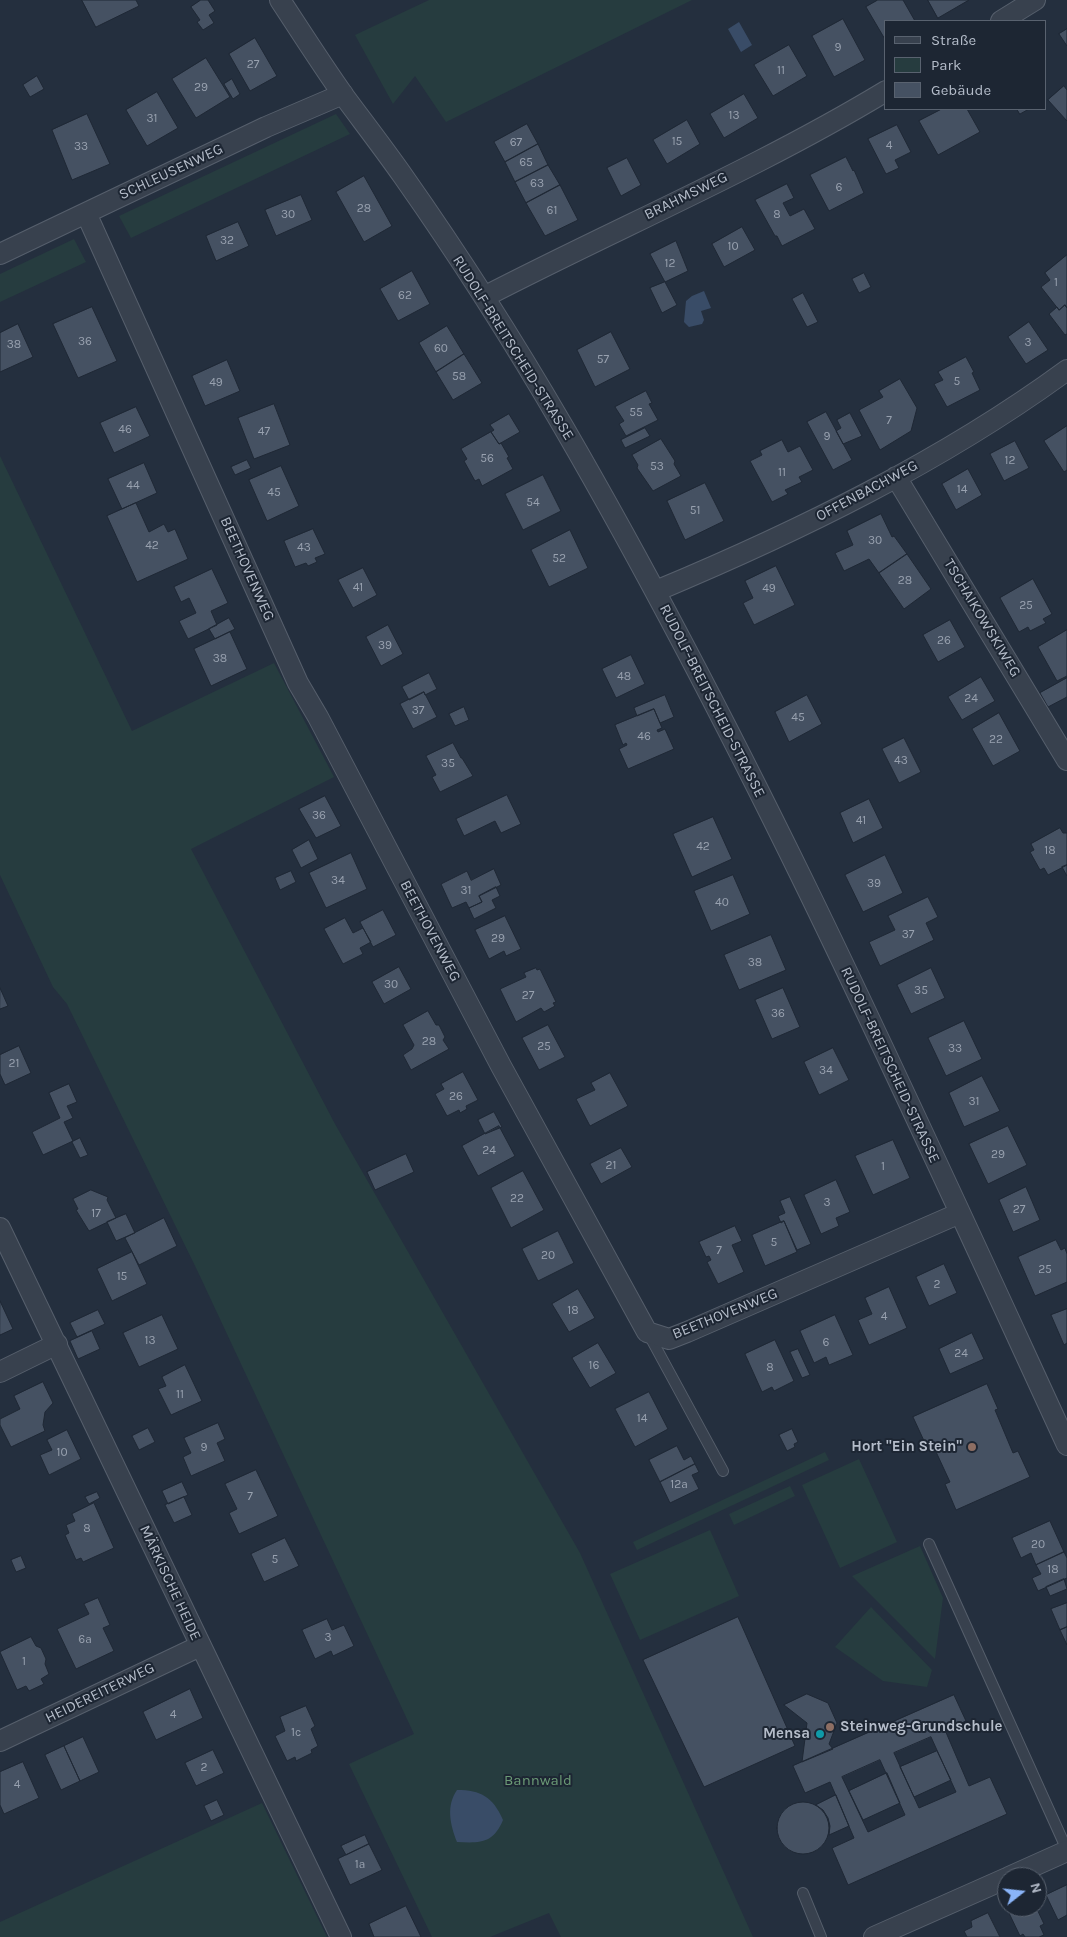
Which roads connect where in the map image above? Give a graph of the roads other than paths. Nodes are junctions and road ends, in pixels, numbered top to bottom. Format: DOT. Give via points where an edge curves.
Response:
graph roads {
  1 [pos="280,0"];
  2 [pos="1036,0"];
  3 [pos="1003,20"];
  4 [pos="884,92"];
  5 [pos="343,94"];
  6 [pos="86,213"];
  7 [pos="0,254"];
  8 [pos="484,297"];
  9 [pos="1067,370"];
  10 [pos="896,477"];
  11 [pos="656,591"];
  12 [pos="1067,760"];
  13 [pos="960,1213"];
  14 [pos="0,1228"];
  15 [pos="647,1332"];
  16 [pos="57,1344"];
  17 [pos="0,1372"];
  18 [pos="1067,1445"];
  19 [pos="723,1471"];
  20 [pos="929,1544"];
  21 [pos="200,1646"];
  22 [pos="0,1741"];
  23 [pos="1067,1851"];
  24 [pos="1031,1867"];
  25 [pos="997,1882"];
  26 [pos="802,1893"];
  27 [pos="887,1934"];
  28 [pos="341,1937"];
  29 [pos="821,1937"];
  1 -- 5 [label="street, RUDOLF-BREITSCHEID-STRASSE"];
  2 -- 3 [label="street"];
  4 -- 8 [label="street, BRAHMSWEG" via="841,118"];
  5 -- 6 [label="street, SCHLEUSENWEG"];
  5 -- 8 [label="street, RUDOLF-BREITSCHEID-STRASSE" via="404,177"];
  6 -- 7 [label="street, SCHLEUSENWEG"];
  6 -- 15 [label="street, BEETHOVENWEG" via="298,683 501,1066"];
  8 -- 11 [label="street, RUDOLF-BREITSCHEID-STRASSE" via="563,426"];
  9 -- 10 [label="street, OFFENBACHWEG" via="1001,416"];
  10 -- 11 [label="street, OFFENBACHWEG" via="750,551"];
  10 -- 12 [label="street, TSCHAIKOWSKIWEG"];
  11 -- 13 [label="street, RUDOLF-BREITSCHEID-STRASSE" via="740,752"];
  13 -- 15 [label="street, BEETHOVENWEG" via="669,1339"];
  13 -- 18 [label="street, RUDOLF-BREITSCHEID-STRASSE"];
  14 -- 16 [label="street, MÄRKISCHE HEIDE"];
  15 -- 19 [label="lane"];
  16 -- 17 [label="street"];
  16 -- 21 [label="street, MÄRKISCHE HEIDE"];
  20 -- 23 [label="lane"];
  21 -- 22 [label="street, HEIDEREITERWEG"];
  21 -- 28 [label="street, MÄRKISCHE HEIDE"];
  23 -- 24 [label="street"];
  25 -- 27 [label="street"];
  26 -- 29 [label="lane"];
}
